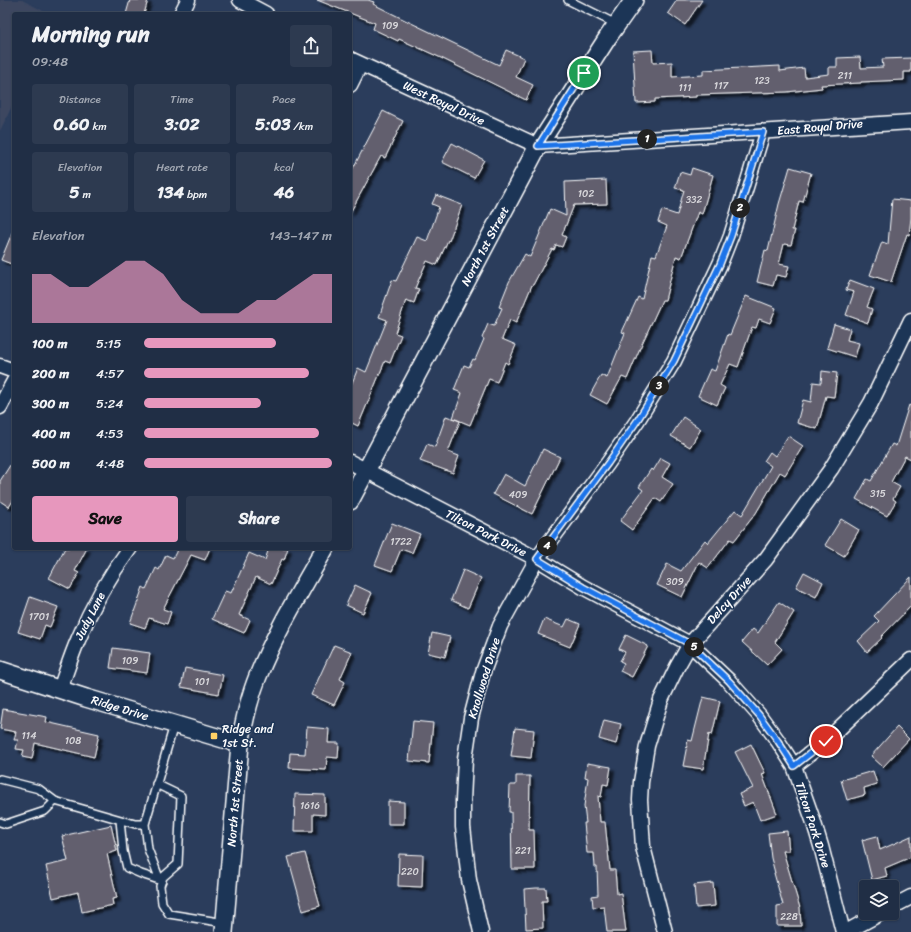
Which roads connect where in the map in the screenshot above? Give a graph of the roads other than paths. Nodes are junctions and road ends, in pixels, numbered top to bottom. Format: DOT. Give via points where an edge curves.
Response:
graph roads {
  1 [pos="188,0"];
  2 [pos="240,0"];
  3 [pos="568,0"];
  4 [pos="634,0"];
  5 [pos="182,12"];
  6 [pos="262,12"];
  7 [pos="616,24"];
  8 [pos="355,62"];
  9 [pos="352,76"];
  10 [pos="911,122"];
  11 [pos="763,132"];
  12 [pos="538,146"];
  13 [pos="911,320"];
  14 [pos="0,366"];
  15 [pos="12,370"];
  16 [pos="12,384"];
  17 [pos="0,407"];
  18 [pos="352,463"];
  19 [pos="366,471"];
  20 [pos="352,497"];
  21 [pos="129,550"];
  22 [pos="324,550"];
  23 [pos="537,559"];
  24 [pos="690,644"];
  25 [pos="911,660"];
  26 [pos="0,670"];
  27 [pos="60,689"];
  28 [pos="174,724"];
  29 [pos="240,744"];
  30 [pos="794,766"];
  31 [pos="0,779"];
  32 [pos="156,784"];
  33 [pos="55,800"];
  34 [pos="120,820"];
  35 [pos="0,822"];
  36 [pos="145,824"];
  37 [pos="161,881"];
  38 [pos="911,897"];
  39 [pos="899,903"];
  40 [pos="869,920"];
  41 [pos="224,928"];
  42 [pos="481,932"];
  43 [pos="665,932"];
  44 [pos="843,932"];
  45 [pos="846,932"];
  1 -- 5 [label="street"];
  2 -- 6 [label="street"];
  3 -- 7 [label="lane"];
  4 -- 7 [label="street, North 1st Street"];
  7 -- 12 [label="street, North 1st Street"];
  8 -- 9 [label="street"];
  8 -- 12 [label="street, West Royal Drive"];
  10 -- 11 [label="street, East Royal Drive"];
  11 -- 12 [label="street, East Royal Drive"];
  11 -- 23 [label="street, Knollwood Drive" via="726,250 674,361 621,445"];
  12 -- 19 [label="street, North 1st Street"];
  13 -- 24 [label="street, Delcy Drive" via="871,403 831,469 766,559"];
  14 -- 15 [label="street"];
  16 -- 17 [label="street"];
  18 -- 19 [label="street, Tilton Park Drive"];
  19 -- 20 [label="street, North 1st Street"];
  19 -- 23 [label="street, Tilton Park Drive"];
  21 -- 27 [label="street, Judy Lane" via="88,618"];
  22 -- 29 [label="street, North 1st Street" via="258,676"];
  23 -- 24 [label="street, Tilton Park Drive" via="583,587"];
  23 -- 42 [label="street, Knollwood Drive" via="500,626 483,672 471,718 465,759 463,827 469,880"];
  24 -- 30 [label="street, Tilton Park Drive" via="729,681 759,715"];
  24 -- 43 [label="street, Delcy Drive" via="658,707 647,746 641,782 643,847"];
  25 -- 30 [label="street" via="826,741"];
  26 -- 27 [label="street, Ridge Drive"];
  27 -- 28 [label="street, Ridge Drive"];
  28 -- 29 [label="street, Ridge Drive"];
  28 -- 32 [label="lane"];
  29 -- 41 [label="street, North 1st Street"];
  30 -- 44 [label="street, Tilton Park Drive" via="821,846"];
  31 -- 33 [label="lane" via="39,789"];
  32 -- 36 [label="lane"];
  32 -- 37 [label="lane" via="181,796 178,864"];
  33 -- 34 [label="lane"];
  33 -- 35 [label="lane" via="45,810 6,824"];
  34 -- 36 [label="lane"];
  34 -- 37 [label="lane" via="127,868"];
  36 -- 37 [label="lane" via="148,849"];
  37 -- 41 [label="lane" via="162,903 169,914"];
  38 -- 39 [label="street"];
  40 -- 45 [label="street"];
}
